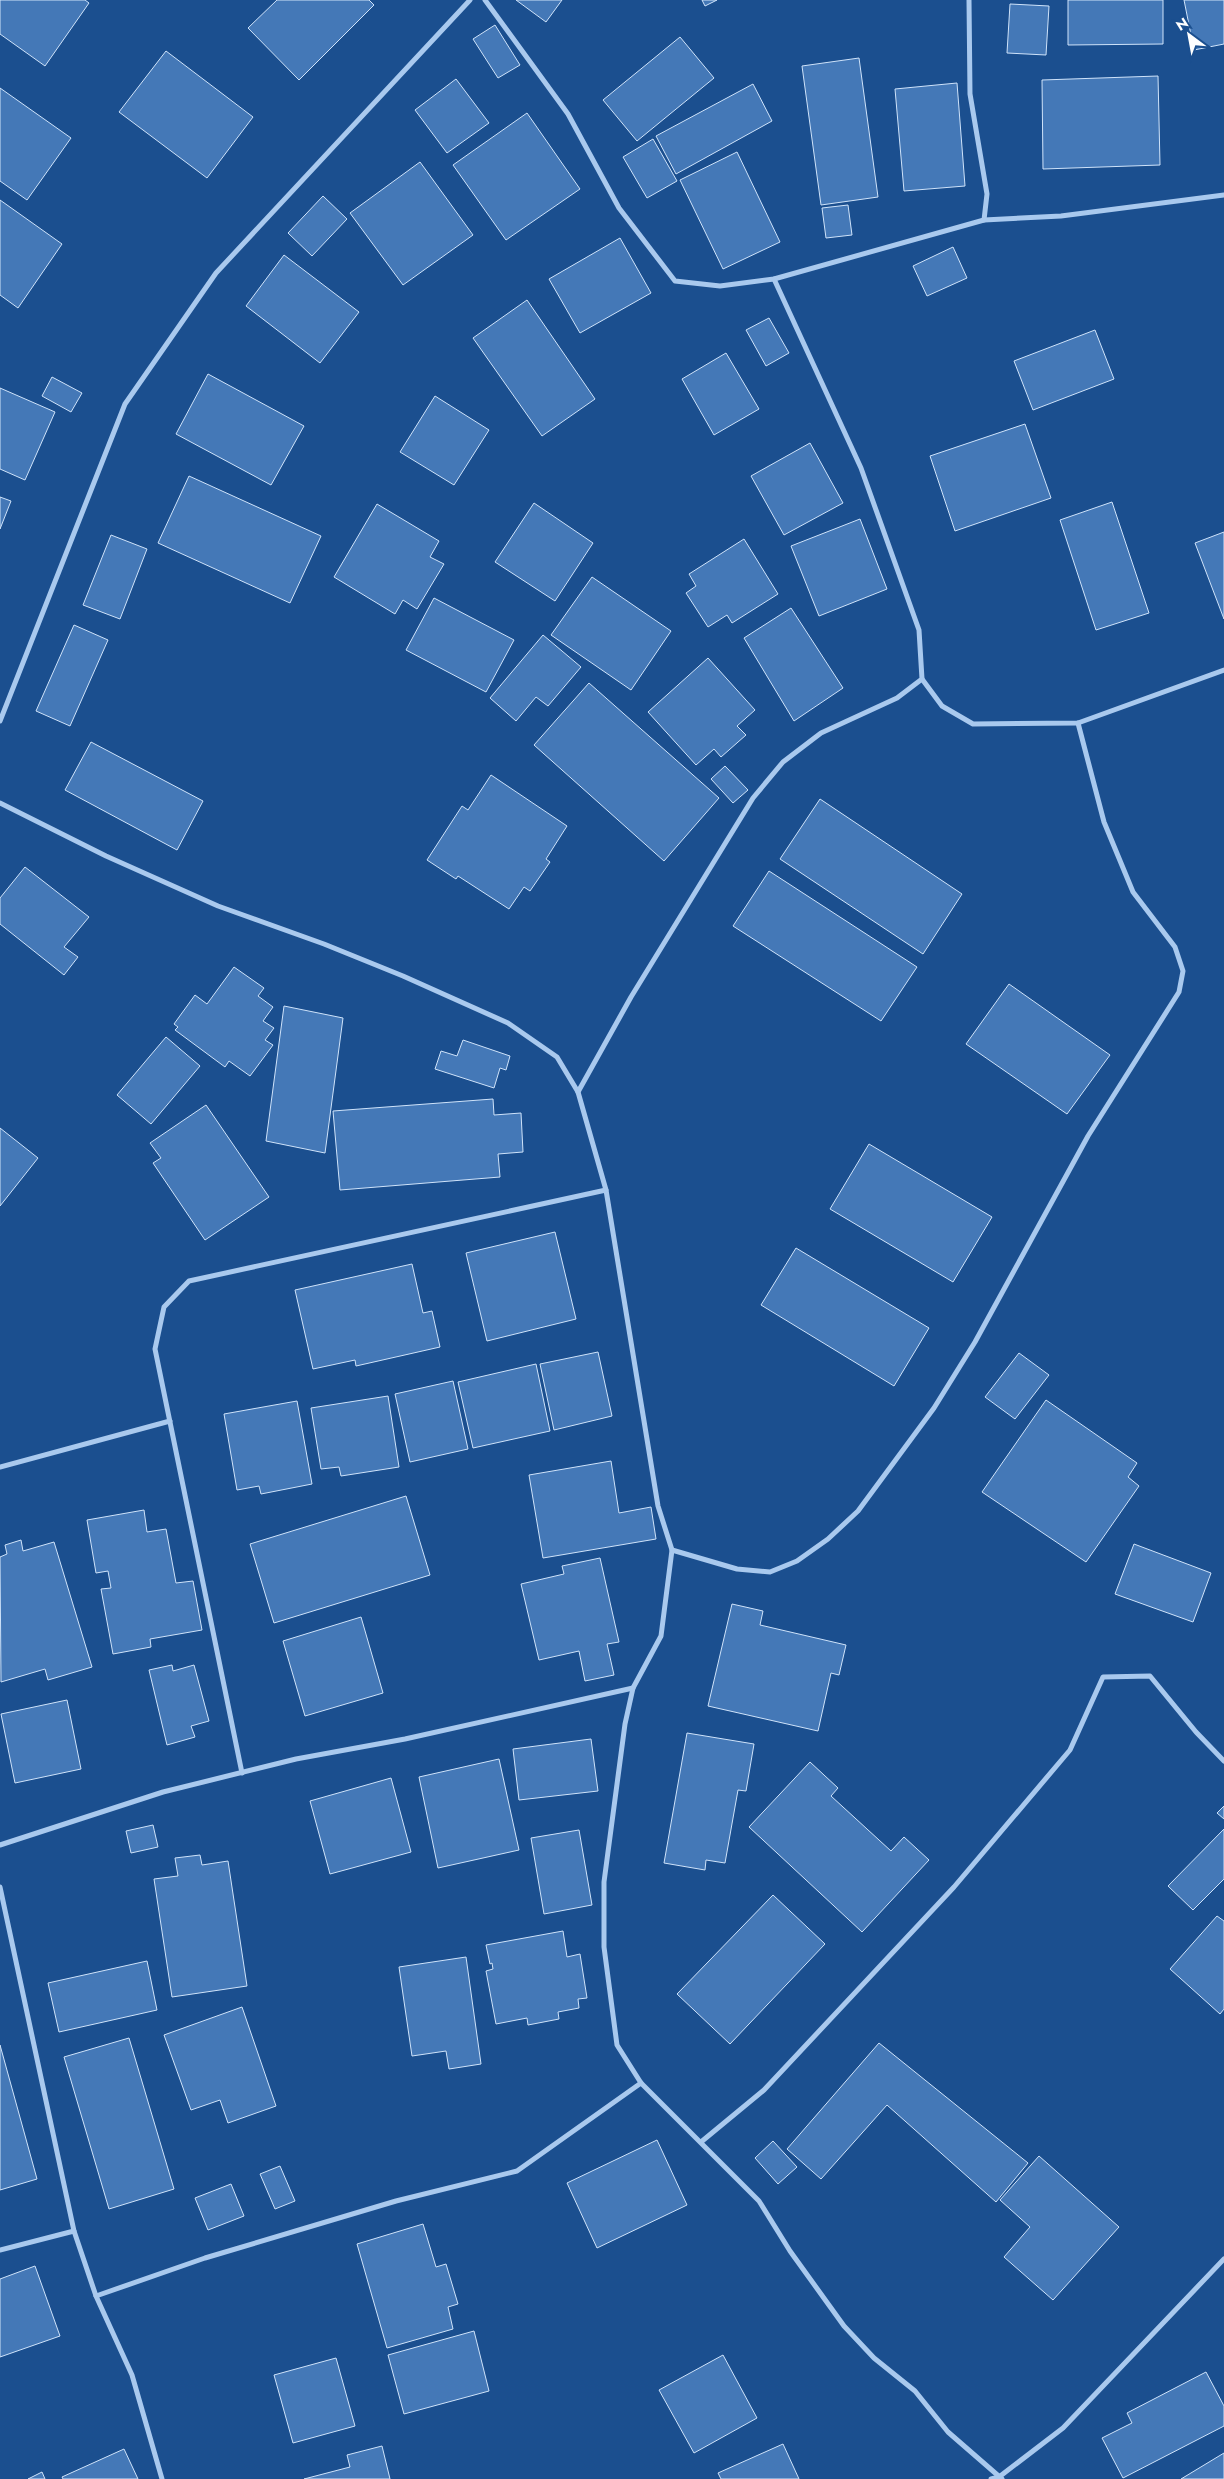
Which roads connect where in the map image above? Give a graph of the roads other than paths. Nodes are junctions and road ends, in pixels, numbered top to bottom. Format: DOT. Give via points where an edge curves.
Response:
graph roads {
  1 [pos="470,0"];
  2 [pos="486,0"];
  3 [pos="969,0"];
  4 [pos="1224,195"];
  5 [pos="984,220"];
  6 [pos="774,279"];
  7 [pos="1224,670"];
  8 [pos="922,679"];
  9 [pos="0,721"];
  10 [pos="1078,723"];
  11 [pos="0,803"];
  12 [pos="578,1092"];
  13 [pos="606,1190"];
  14 [pos="170,1421"];
  15 [pos="0,1468"];
  16 [pos="672,1550"];
  17 [pos="633,1688"];
  18 [pos="1224,1761"];
  19 [pos="242,1773"];
  20 [pos="0,1845"];
  21 [pos="0,1887"];
  22 [pos="641,2083"];
  23 [pos="701,2142"];
  24 [pos="74,2231"];
  25 [pos="0,2250"];
  26 [pos="1224,2259"];
  27 [pos="96,2296"];
  28 [pos="1000,2478"];
  29 [pos="162,2479"];
  30 [pos="991,2479"];
  1 -- 9 [label="street" via="216,273 125,404"];
  2 -- 6 [label="street" via="568,114 619,208 674,281 720,286"];
  3 -- 5 [label="street" via="970,94 987,194"];
  4 -- 5 [label="street" via="1061,216"];
  5 -- 6 [label="street"];
  6 -- 8 [label="street" via="861,468 919,630"];
  7 -- 10 [label="street"];
  8 -- 10 [label="street" via="942,706 973,724"];
  8 -- 12 [label="street" via="897,698 821,733 777,769 753,798 631,997"];
  10 -- 16 [label="street" via="1104,822 1133,892 1175,946 1183,971 1179,992 1088,1136 975,1342 939,1400 858,1511 798,1561 770,1572 737,1569"];
  11 -- 12 [label="street" via="106,856 218,906 394,972 508,1023 557,1057"];
  12 -- 13 [label="street"];
  13 -- 14 [label="street" via="189,1281 164,1307 155,1349"];
  13 -- 16 [label="street" via="658,1506"];
  14 -- 15 [label="street"];
  14 -- 19 [label="street"];
  16 -- 17 [label="street" via="661,1636"];
  17 -- 19 [label="street"];
  17 -- 22 [label="street" via="625,1724 604,1882 604,1947 617,2045"];
  18 -- 23 [label="street" via="1150,1676 1103,1677 1070,1750 954,1887 764,2090"];
  19 -- 20 [label="street" via="163,1792"];
  21 -- 24 [label="street"];
  22 -- 23 [label="street"];
  22 -- 27 [label="street" via="517,2171 396,2201 205,2258"];
  23 -- 28 [label="street" via="759,2200 790,2251 844,2326 874,2358 915,2391 948,2432"];
  24 -- 25 [label="street"];
  24 -- 27 [label="street"];
  26 -- 28 [label="street" via="1063,2428"];
  27 -- 29 [label="street" via="132,2375"];
  28 -- 30 [label="street"];
}
